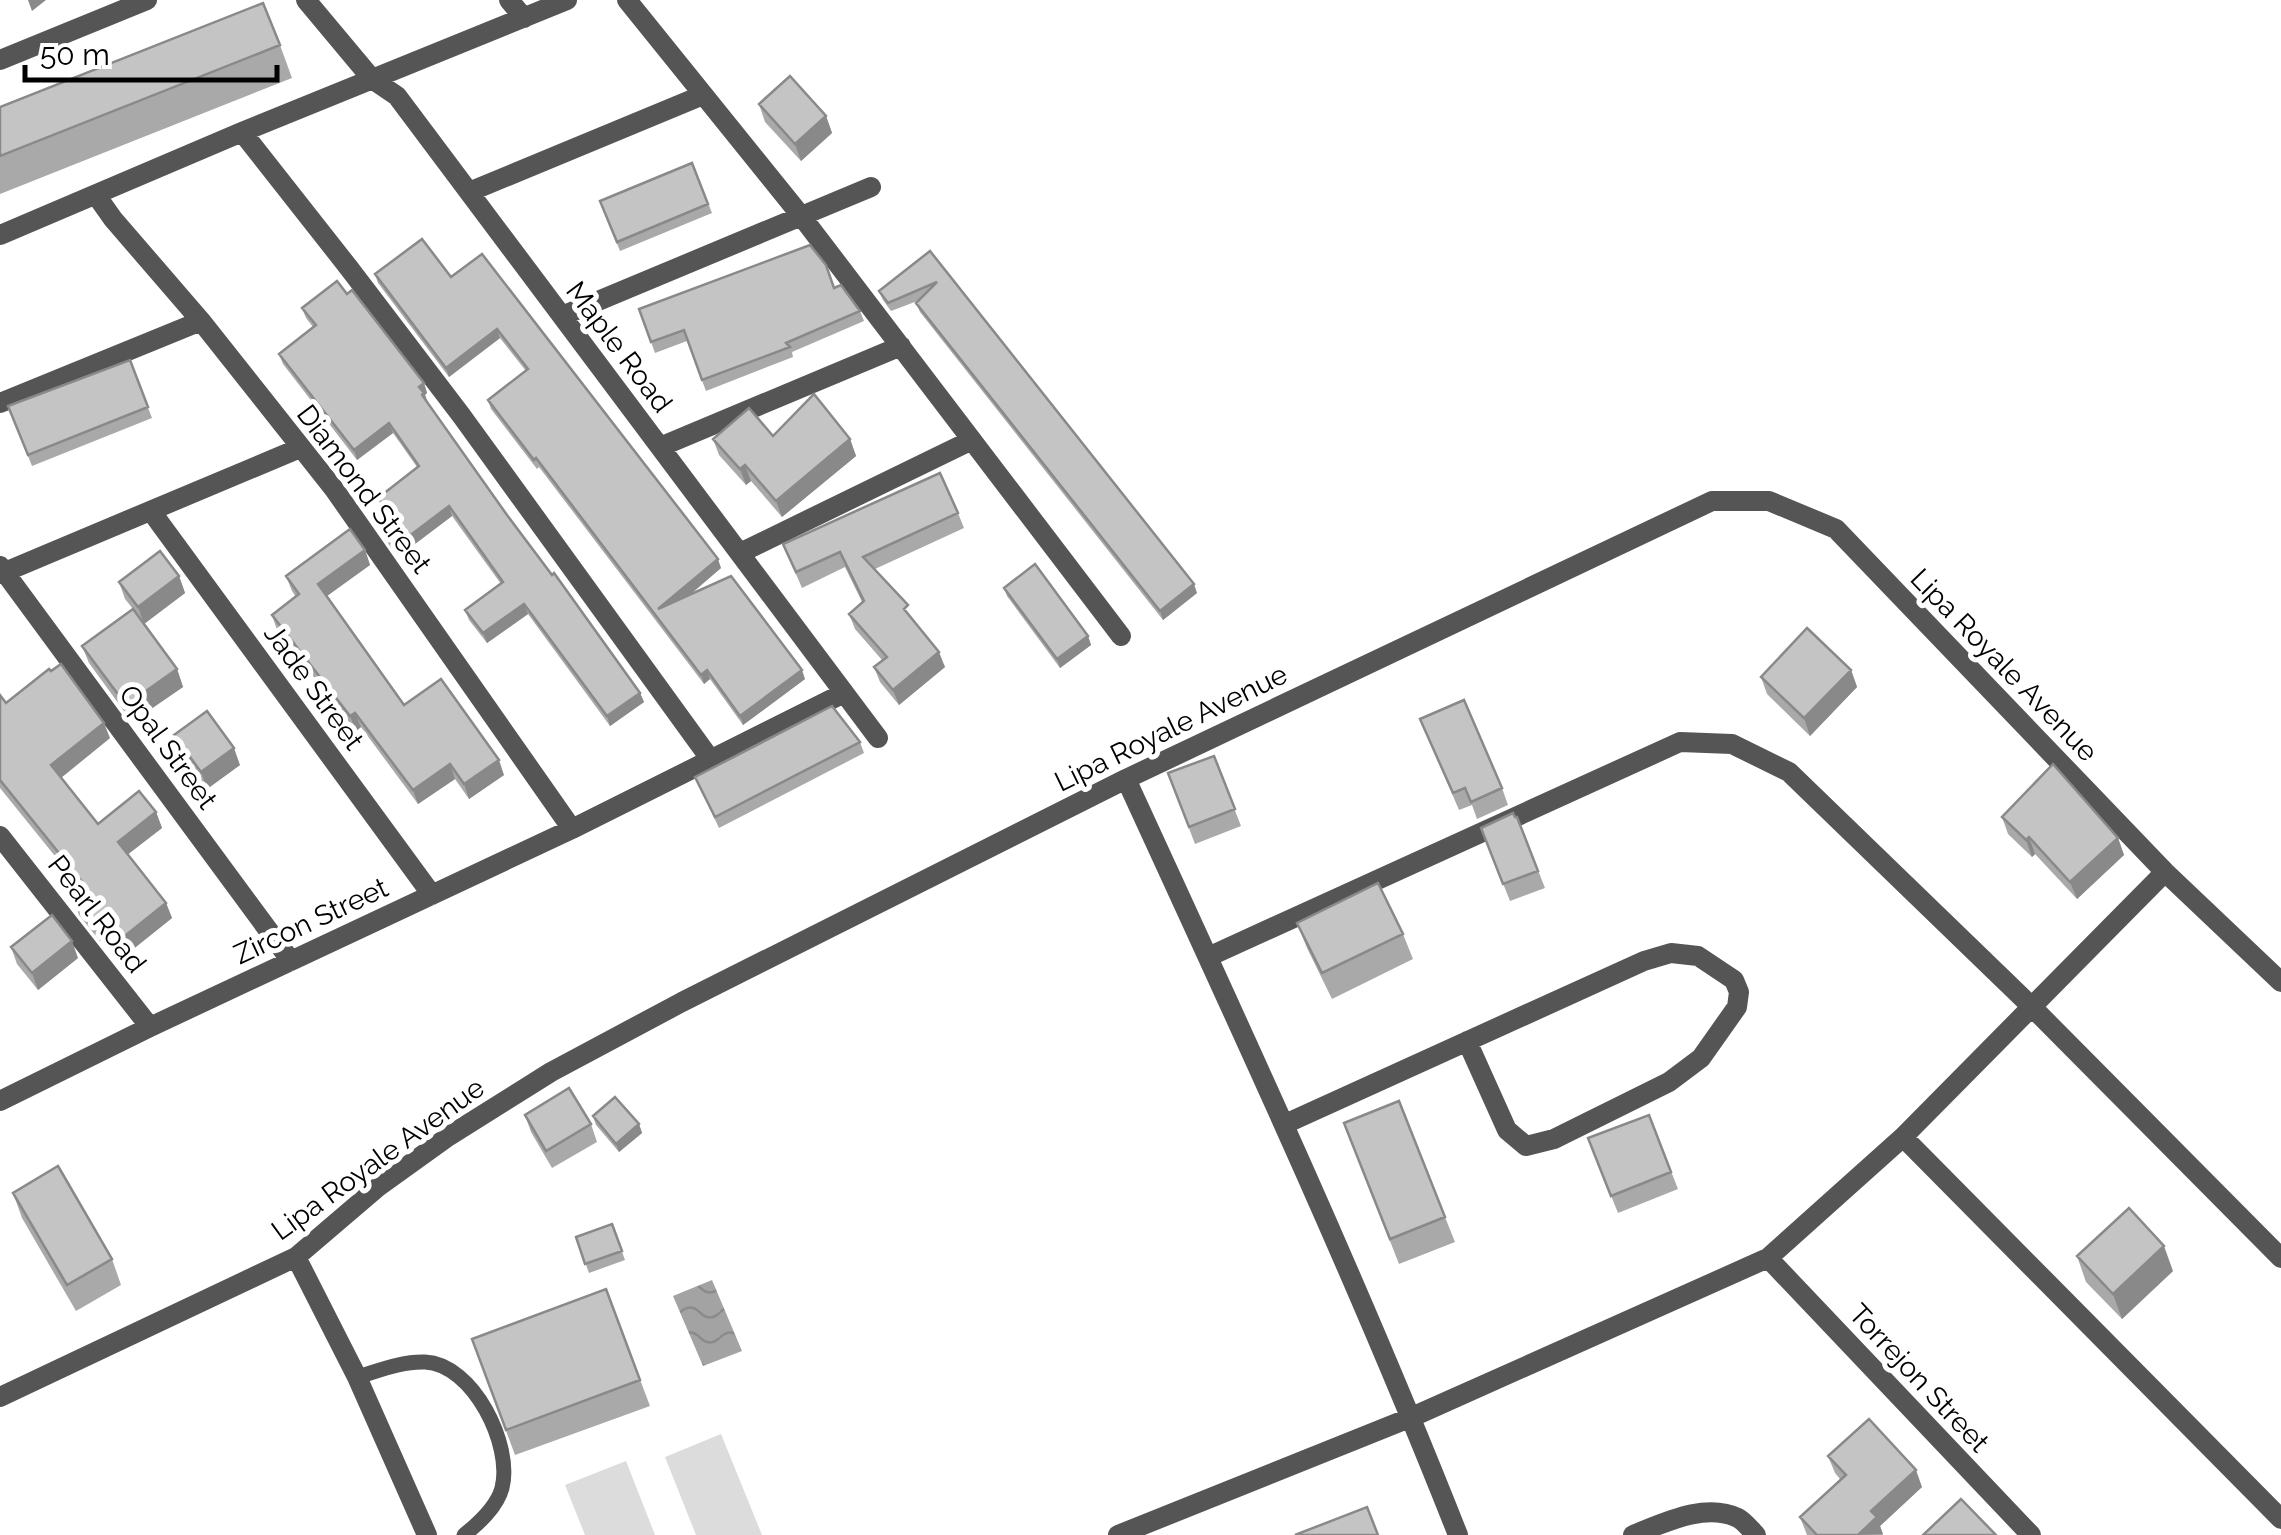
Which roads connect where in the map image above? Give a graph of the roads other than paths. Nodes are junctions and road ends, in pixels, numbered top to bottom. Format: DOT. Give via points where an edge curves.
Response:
graph roads {
  1 [pos="147,0"];
  2 [pos="306,0"];
  3 [pos="509,0"];
  4 [pos="567,0"];
  5 [pos="626,0"];
  6 [pos="117,5"];
  7 [pos="524,18"];
  8 [pos="0,60"];
  9 [pos="372,79"];
  10 [pos="703,95"];
  11 [pos="242,132"];
  12 [pos="871,187"];
  13 [pos="468,192"];
  14 [pos="96,195"];
  15 [pos="802,218"];
  16 [pos="0,235"];
  17 [pos="562,316"];
  18 [pos="201,321"];
  19 [pos="902,346"];
  20 [pos="0,403"];
  21 [pos="972,440"];
  22 [pos="660,447"];
  23 [pos="300,448"];
  24 [pos="151,511"];
  25 [pos="740,554"];
  26 [pos="2,570"];
  27 [pos="1121,636"];
  28 [pos="844,693"];
  29 [pos="878,738"];
  30 [pos="711,760"];
  31 [pos="1126,779"];
  32 [pos="572,828"];
  33 [pos="0,836"];
  34 [pos="2165,872"];
  35 [pos="432,895"];
  36 [pos="1208,957"];
  37 [pos="291,961"];
  38 [pos="2281,982"];
  39 [pos="2031,1006"];
  40 [pos="150,1027"];
  41 [pos="1467,1040"];
  42 [pos="3,1095"];
  43 [pos="1285,1124"];
  44 [pos="1903,1137"];
  45 [pos="296,1257"];
  46 [pos="1768,1258"];
  47 [pos="2281,1258"];
  48 [pos="357,1377"];
  49 [pos="0,1397"];
  50 [pos="1412,1417"];
  51 [pos="2281,1519"];
  52 [pos="427,1535"];
  53 [pos="464,1535"];
  54 [pos="1118,1535"];
  55 [pos="1458,1535"];
  56 [pos="1633,1535"];
  57 [pos="1756,1535"];
  58 [pos="2030,1535"];
  1 -- 6 [label="street"];
  2 -- 9 [label="street, Maple Road"];
  3 -- 7 [label="street"];
  4 -- 7 [label="street"];
  5 -- 10 [label="street"];
  6 -- 8 [label="street"];
  7 -- 9 [label="street"];
  9 -- 11 [label="street"];
  9 -- 13 [label="street, Maple Road" via="397,96"];
  10 -- 13 [label="street"];
  10 -- 15 [label="street"];
  11 -- 14 [label="street"];
  11 -- 30 [label="street" via="461,414"];
  12 -- 15 [label="street"];
  13 -- 17 [label="street, Maple Road"];
  14 -- 16 [label="street"];
  14 -- 18 [label="street, Diamond Street"];
  15 -- 17 [label="street"];
  15 -- 19 [label="street"];
  17 -- 22 [label="street, Maple Road"];
  18 -- 20 [label="street"];
  18 -- 23 [label="street, Diamond Street"];
  19 -- 21 [label="street"];
  19 -- 22 [label="street"];
  21 -- 25 [label="street"];
  21 -- 27 [label="street"];
  22 -- 25 [label="street, Maple Road"];
  23 -- 24 [label="street"];
  23 -- 32 [label="street, Diamond Street"];
  24 -- 26 [label="street"];
  24 -- 35 [label="street, Jade Street"];
  25 -- 28 [label="street, Maple Road"];
  26 -- 37 [label="street, Opal Street"];
  28 -- 29 [label="street, Maple Road"];
  28 -- 30 [label="street, Zircon Street"];
  30 -- 32 [label="street, Zircon Street"];
  31 -- 34 [label="street, Lipa Royale Avenue" via="1712,501 1770,501 1836,530"];
  31 -- 36 [label="street"];
  31 -- 45 [label="street, Lipa Royale Avenue" via="551,1072 378,1186"];
  32 -- 35 [label="street, Zircon Street"];
  33 -- 40 [label="street, Pearl Road"];
  34 -- 38 [label="street, Lipa Royale Avenue"];
  34 -- 39 [label="street"];
  35 -- 37 [label="street, Zircon Street"];
  36 -- 39 [label="street" via="1680,742 1732,744 1789,772"];
  36 -- 43 [label="street"];
  37 -- 40 [label="street, Zircon Street"];
  39 -- 44 [label="street"];
  39 -- 47 [label="street"];
  40 -- 42 [label="street, Zircon Street"];
  41 -- 41 [label="street" via="1671,953 1698,956 1734,980 1739,992 1738,1007 1701,1058 1670,1082 1526,1146 1507,1130"];
  41 -- 43 [label="street"];
  43 -- 50 [label="street"];
  44 -- 46 [label="street"];
  44 -- 51 [label="street"];
  45 -- 48 [label="street"];
  45 -- 49 [label="street, Lipa Royale Avenue"];
  46 -- 50 [label="street"];
  46 -- 58 [label="street, Torrejon Street"];
  48 -- 52 [label="street"];
  48 -- 53 [label="lane" via="428,1361 462,1376 491,1416 504,1455 502,1490"];
  50 -- 54 [label="street"];
  50 -- 55 [label="street"];
  56 -- 57 [label="street" via="1683,1516 1714,1513 1740,1518"];
}
